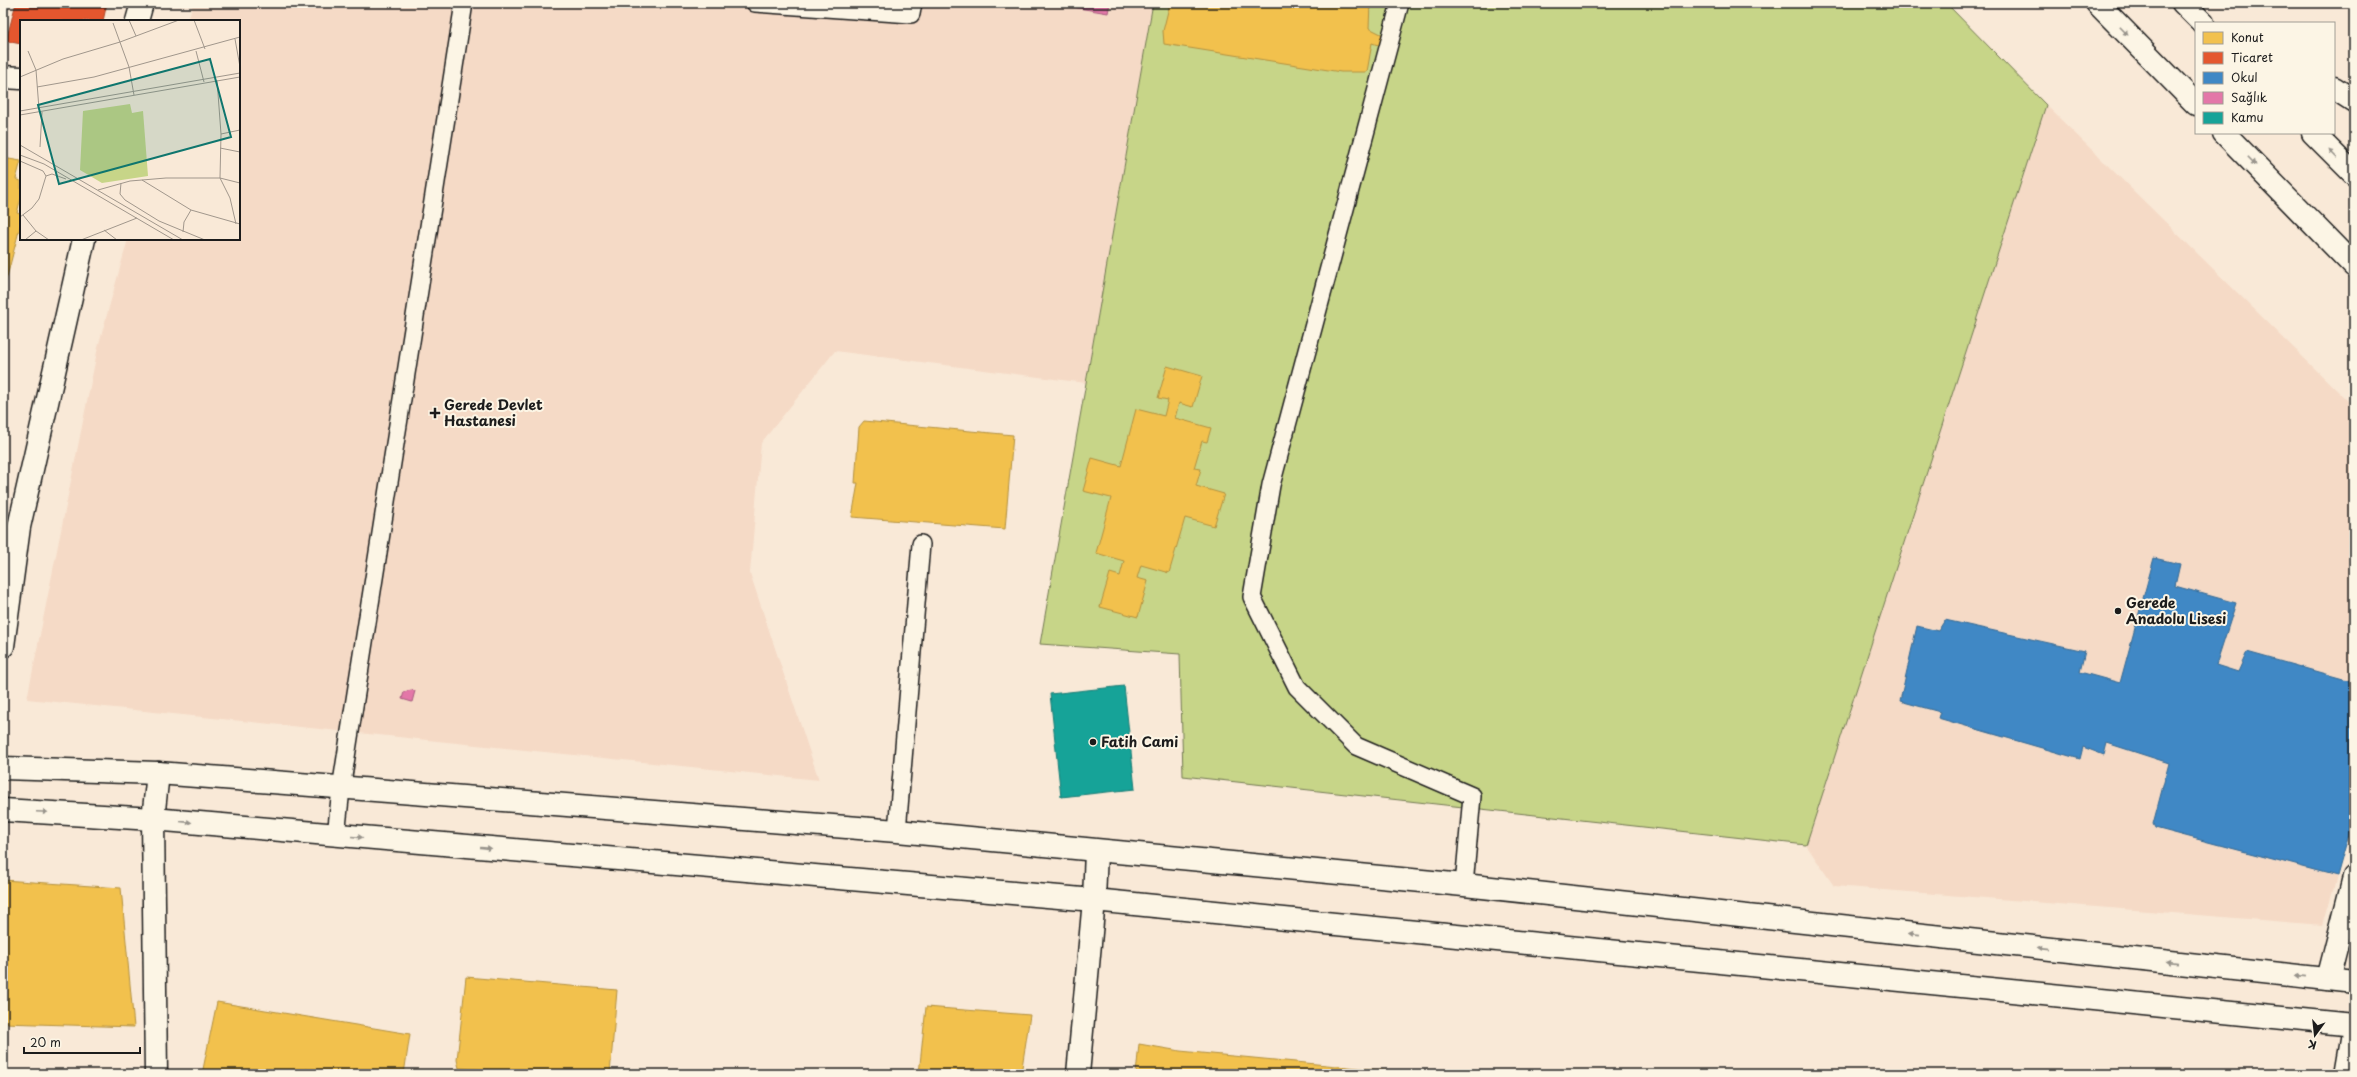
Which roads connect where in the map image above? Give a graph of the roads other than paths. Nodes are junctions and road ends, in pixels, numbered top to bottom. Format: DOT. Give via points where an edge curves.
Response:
graph roads {
  1 [pos="142,3"];
  2 [pos="464,3"];
  3 [pos="755,3"];
  4 [pos="913,3"];
  5 [pos="1400,3"];
  6 [pos="2097,3"];
  7 [pos="2183,3"];
  8 [pos="2201,18"];
  9 [pos="137,20"];
  10 [pos="3,77"];
  11 [pos="20,78"];
  12 [pos="2335,89"];
  13 [pos="2354,101"];
  14 [pos="2195,103"];
  15 [pos="2225,134"];
  16 [pos="2314,134"];
  17 [pos="2354,174"];
  18 [pos="84,240"];
  19 [pos="2354,266"];
  20 [pos="921,544"];
  21 [pos="3,646"];
  22 [pos="3,768"];
  23 [pos="158,774"];
  24 [pos="341,789"];
  25 [pos="3,810"];
  26 [pos="153,819"];
  27 [pos="897,831"];
  28 [pos="336,836"];
  29 [pos="1096,851"];
  30 [pos="2354,877"];
  31 [pos="1464,885"];
  32 [pos="1094,900"];
  33 [pos="2328,978"];
  34 [pos="2354,982"];
  35 [pos="2354,1026"];
  36 [pos="156,1074"];
  37 [pos="1078,1074"];
  38 [pos="2346,1074"];
  1 -- 9 [label="main road"];
  2 -- 24 [label="lane"];
  3 -- 4 [label="lane" via="911,14"];
  5 -- 31 [label="lane" via="1271,485 1252,597 1297,687 1356,746 1472,796"];
  6 -- 14 [label="main road, one-way"];
  7 -- 8 [label="main road"];
  10 -- 11 [label="main road"];
  12 -- 13 [label="main road"];
  15 -- 19 [label="main road, one-way"];
  17 -- 16 [label="main road, one-way"];
  18 -- 21 [label="main road" via="19,527"];
  20 -- 27 [label="lane"];
  22 -- 23 [label="main road"];
  23 -- 24 [label="main road"];
  23 -- 26 [label="main road"];
  24 -- 27 [label="main road"];
  24 -- 28 [label="lane"];
  25 -- 26 [label="main road, one-way"];
  26 -- 28 [label="main road, one-way"];
  26 -- 36 [label="main road"];
  27 -- 29 [label="main road"];
  28 -- 32 [label="main road, one-way"];
  29 -- 31 [label="main road"];
  29 -- 32 [label="main road"];
  30 -- 33 [label="main road"];
  33 -- 31 [label="main road, one-way"];
  32 -- 35 [label="main road"];
  32 -- 37 [label="main road"];
  33 -- 34 [label="main road"];
  35 -- 38 [label="main road"];
}
